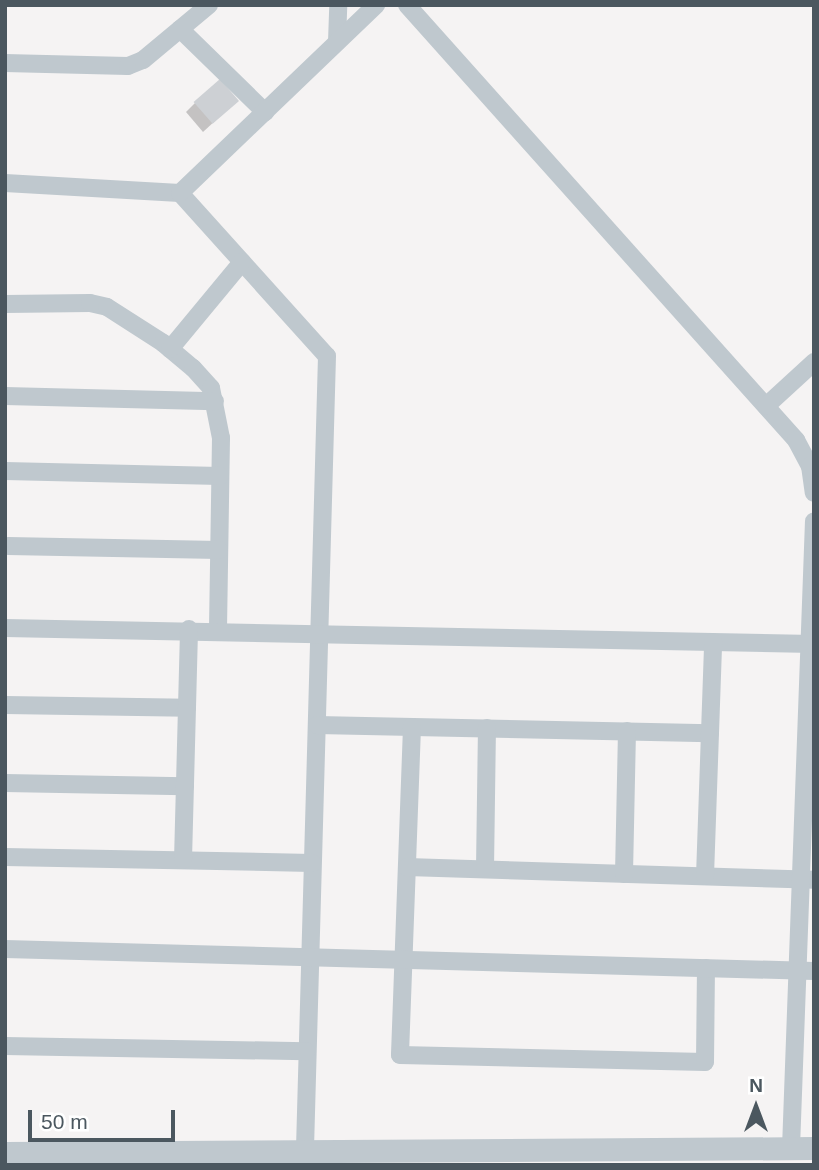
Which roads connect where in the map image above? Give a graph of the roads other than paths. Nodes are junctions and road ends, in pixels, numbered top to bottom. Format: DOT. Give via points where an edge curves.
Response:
graph roads {
  1 [pos="209,5"];
  2 [pos="338,5"];
  3 [pos="376,5"];
  4 [pos="407,5"];
  5 [pos="180,29"];
  6 [pos="337,42"];
  7 [pos="5,63"];
  8 [pos="265,112"];
  9 [pos="5,183"];
  10 [pos="180,193"];
  11 [pos="242,262"];
  12 [pos="5,304"];
  13 [pos="170,349"];
  14 [pos="814,362"];
  15 [pos="5,396"];
  16 [pos="215,401"];
  17 [pos="766,406"];
  18 [pos="5,471"];
  19 [pos="220,476"];
  20 [pos="814,493"];
  21 [pos="814,521"];
  22 [pos="8,546"];
  23 [pos="219,550"];
  24 [pos="5,628"];
  25 [pos="189,629"];
  26 [pos="218,630"];
  27 [pos="320,632"];
  28 [pos="713,642"];
  29 [pos="810,644"];
  30 [pos="5,705"];
  31 [pos="187,708"];
  32 [pos="317,724"];
  33 [pos="412,727"];
  34 [pos="487,728"];
  35 [pos="628,731"];
  36 [pos="710,733"];
  37 [pos="5,783"];
  38 [pos="185,786"];
  39 [pos="5,857"];
  40 [pos="183,860"];
  41 [pos="312,863"];
  42 [pos="407,867"];
  43 [pos="485,869"];
  44 [pos="624,874"];
  45 [pos="705,876"];
  46 [pos="807,879"];
  47 [pos="5,949"];
  48 [pos="309,956"];
  49 [pos="404,960"];
  50 [pos="706,968"];
  51 [pos="805,971"];
  52 [pos="5,1046"];
  53 [pos="306,1051"];
  54 [pos="802,1148"];
  55 [pos="305,1150"];
  56 [pos="5,1153"];
  1 -- 5 [label="street"];
  2 -- 6 [label="street"];
  3 -- 6 [label="street"];
  4 -- 17 [label="street"];
  5 -- 7 [label="street" via="143,60 128,66"];
  5 -- 8 [label="street"];
  6 -- 8 [label="street"];
  8 -- 10 [label="street"];
  9 -- 10 [label="street"];
  10 -- 11 [label="street"];
  11 -- 13 [label="street"];
  11 -- 27 [label="street" via="327,356"];
  12 -- 13 [label="street" via="107,307"];
  13 -- 16 [label="street" via="211,388"];
  14 -- 17 [label="street"];
  15 -- 16 [label="street"];
  16 -- 19 [label="street" via="221,438"];
  17 -- 20 [label="street" via="796,440 810,466"];
  18 -- 19 [label="street"];
  19 -- 23 [label="street"];
  21 -- 29 [label="street"];
  22 -- 23 [label="street"];
  23 -- 26 [label="street"];
  24 -- 25 [label="street"];
  25 -- 26 [label="street"];
  25 -- 31 [label="street"];
  26 -- 27 [label="street"];
  27 -- 28 [label="street"];
  27 -- 32 [label="street"];
  28 -- 29 [label="street"];
  28 -- 36 [label="street"];
  29 -- 46 [label="street"];
  30 -- 31 [label="street"];
  31 -- 38 [label="street"];
  32 -- 33 [label="street"];
  32 -- 41 [label="street"];
  33 -- 34 [label="street"];
  33 -- 42 [label="street"];
  34 -- 35 [label="street"];
  34 -- 43 [label="street"];
  35 -- 36 [label="street"];
  35 -- 44 [label="street"];
  36 -- 45 [label="street"];
  37 -- 38 [label="street"];
  38 -- 40 [label="street"];
  39 -- 40 [label="street"];
  40 -- 41 [label="street"];
  41 -- 48 [label="street"];
  42 -- 43 [label="street"];
  42 -- 49 [label="street"];
  43 -- 44 [label="street"];
  44 -- 45 [label="street"];
  45 -- 46 [label="street"];
  46 -- 51 [label="street"];
  47 -- 48 [label="street"];
  48 -- 49 [label="street"];
  48 -- 53 [label="street"];
  49 -- 50 [label="street"];
  49 -- 50 [label="street" via="400,1055 705,1062"];
  50 -- 51 [label="street"];
  51 -- 54 [label="street"];
  52 -- 53 [label="street"];
  53 -- 55 [label="street"];
  54 -- 55 [label="street"];
  55 -- 56 [label="street"];
}
